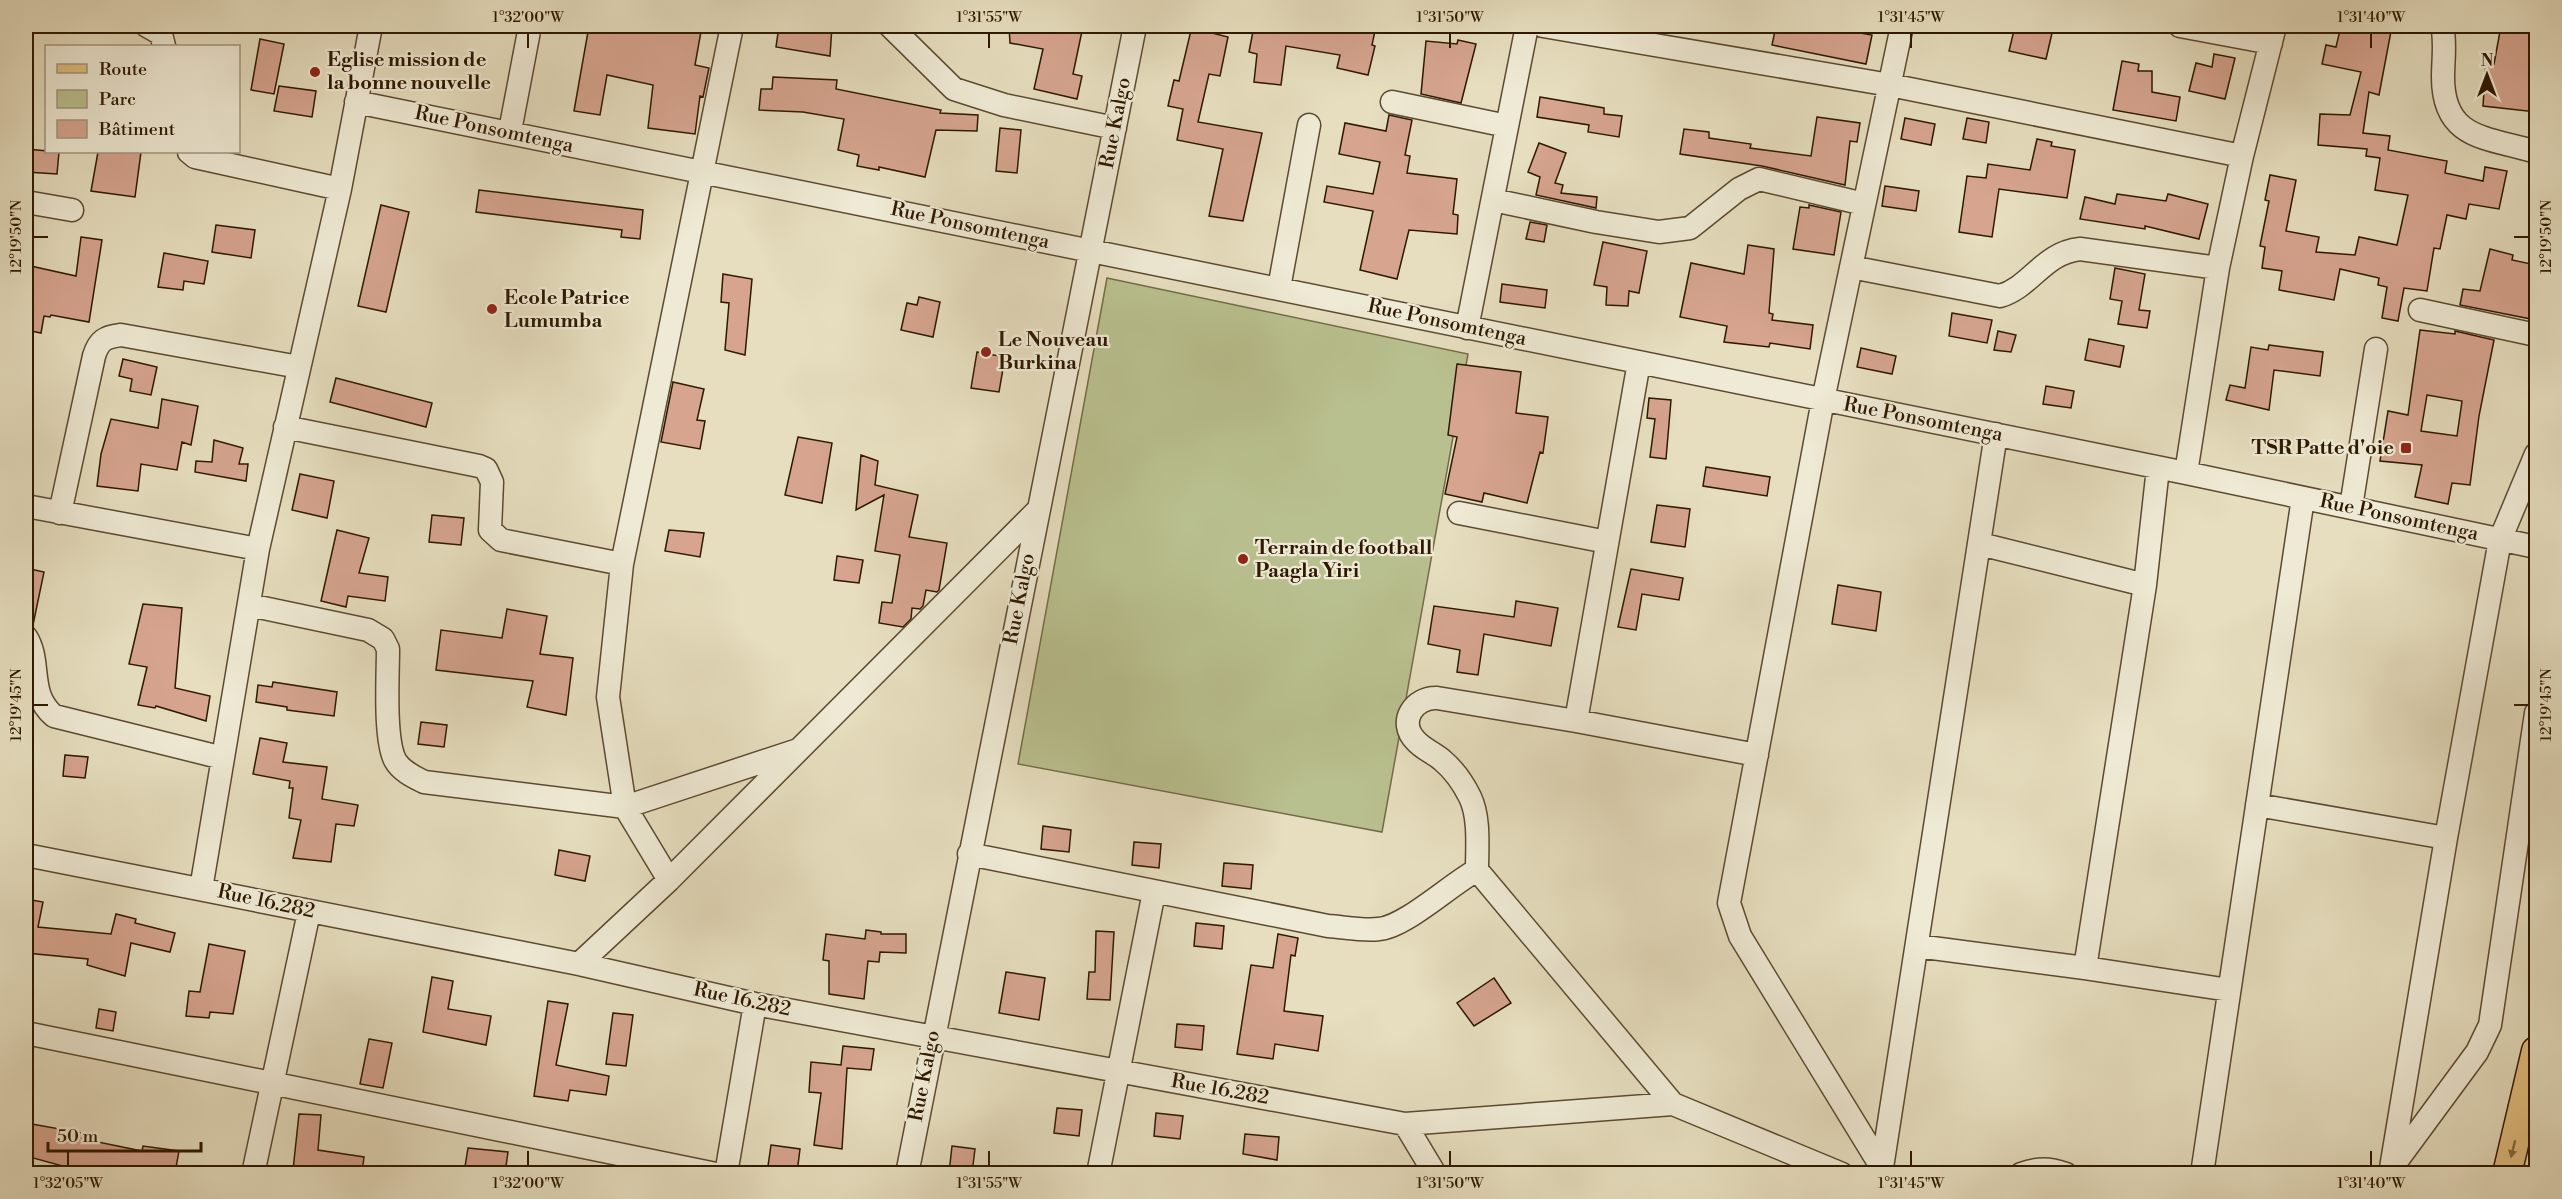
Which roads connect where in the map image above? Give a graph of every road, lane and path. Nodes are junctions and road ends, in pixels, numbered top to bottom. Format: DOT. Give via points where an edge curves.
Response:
graph roads {
  1 [pos="147,26"];
  2 [pos="371,26"];
  3 [pos="530,26"];
  4 [pos="732,26"];
  5 [pos="890,26"];
  6 [pos="1135,26"];
  7 [pos="1527,26"];
  8 [pos="1543,26"];
  9 [pos="1902,26"];
  10 [pos="2180,26"];
  11 [pos="2442,26"];
  12 [pos="2273,34"];
  13 [pos="164,45"];
  14 [pos="1890,85"];
  15 [pos="356,102"];
  16 [pos="1392,102"];
  17 [pos="1309,125"];
  18 [pos="1508,126"];
  19 [pos="1115,128"];
  20 [pos="510,132"];
  21 [pos="2536,152"];
  22 [pos="190,153"];
  23 [pos="2242,156"];
  24 [pos="701,172"];
  25 [pos="340,189"];
  26 [pos="1493,200"];
  27 [pos="26,202"];
  28 [pos="1864,204"];
  29 [pos="72,210"];
  30 [pos="1090,251"];
  31 [pos="1851,267"];
  32 [pos="2218,268"];
  33 [pos="1279,288"];
  34 [pos="2420,310"];
  35 [pos="1467,327"];
  36 [pos="2536,335"];
  37 [pos="2376,349"];
  38 [pos="1639,362"];
  39 [pos="299,367"];
  40 [pos="1823,400"];
  41 [pos="285,427"];
  42 [pos="1996,434"];
  43 [pos="2536,454"];
  44 [pos="2158,468"];
  45 [pos="2186,473"];
  46 [pos="2303,498"];
  47 [pos="26,507"];
  48 [pos="2351,507"];
  49 [pos="1038,510"];
  50 [pos="60,513"];
  51 [pos="1459,513"];
  52 [pos="2500,540"];
  53 [pos="1607,542"];
  54 [pos="1980,544"];
  55 [pos="2536,547"];
  56 [pos="258,549"];
  57 [pos="622,564"];
  58 [pos="2145,585"];
  59 [pos="249,605"];
  60 [pos="26,637"];
  61 [pos="2536,713"];
  62 [pos="1576,721"];
  63 [pos="798,750"];
  64 [pos="1757,755"];
  65 [pos="223,758"];
  66 [pos="2256,805"];
  67 [pos="625,807"];
  68 [pos="2446,838"];
  69 [pos="969,854"];
  70 [pos="26,855"];
  71 [pos="1477,870"];
  72 [pos="669,880"];
  73 [pos="201,889"];
  74 [pos="1154,892"];
  75 [pos="309,912"];
  76 [pos="1917,946"];
  77 [pos="579,964"];
  78 [pos="2085,968"];
  79 [pos="2229,990"];
  80 [pos="755,1004"];
  81 [pos="26,1033"];
  82 [pos="933,1036"];
  83 [pos="2536,1051"];
  84 [pos="1118,1072"];
  85 [pos="272,1083"];
  86 [pos="1673,1104"];
  87 [pos="1405,1124"];
  88 [pos="1882,1171"];
  89 [pos="2390,1172"];
  90 [pos="253,1173"];
  91 [pos="716,1173"];
  92 [pos="726,1173"];
  93 [pos="907,1173"];
  94 [pos="1098,1173"];
  95 [pos="1435,1173"];
  96 [pos="1842,1173"];
  97 [pos="2021,1173"];
  98 [pos="2066,1173"];
  99 [pos="2202,1173"];
  100 [pos="2506,1173"];
  1 -- 13 [label="street" via="161,34"];
  2 -- 15 [label="street"];
  3 -- 20 [label="street"];
  4 -- 24 [label="street"];
  5 -- 19 [label="street" via="954,89 1004,105"];
  6 -- 19 [label="street, Rue Kalgo"];
  7 -- 18 [label="street"];
  8 -- 14 [label="street"];
  9 -- 14 [label="street"];
  10 -- 12 [label="street"];
  11 -- 21 [label="street" via="2443,98 2452,119 2465,131"];
  12 -- 23 [label="street"];
  14 -- 23 [label="street"];
  14 -- 28 [label="street"];
  15 -- 20 [label="street, Rue Ponsomtenga"];
  15 -- 25 [label="street"];
  16 -- 18 [label="street"];
  17 -- 33 [label="street"];
  18 -- 26 [label="street"];
  19 -- 30 [label="street, Rue Kalgo"];
  20 -- 24 [label="street, Rue Ponsomtenga"];
  22 -- 25 [label="street"];
  23 -- 32 [label="street"];
  24 -- 30 [label="street, Rue Ponsomtenga"];
  24 -- 57 [label="street"];
  25 -- 39 [label="street"];
  26 -- 28 [label="street" via="1659,232 1690,228 1739,189 1759,179"];
  26 -- 35 [label="street"];
  27 -- 29 [label="street"];
  28 -- 31 [label="street"];
  30 -- 33 [label="street, Rue Ponsomtenga"];
  30 -- 49 [label="street, Rue Kalgo"];
  31 -- 32 [label="street" via="2000,296 2011,293 2064,250"];
  31 -- 40 [label="street"];
  32 -- 45 [label="street"];
  33 -- 35 [label="street, Rue Ponsomtenga"];
  34 -- 36 [label="street"];
  35 -- 38 [label="street, Rue Ponsomtenga"];
  37 -- 48 [label="street"];
  38 -- 40 [label="street, Rue Ponsomtenga"];
  38 -- 53 [label="street"];
  39 -- 41 [label="street"];
  39 -- 50 [label="street" via="121,335 106,337 94,356"];
  40 -- 42 [label="street, Rue Ponsomtenga"];
  40 -- 64 [label="street"];
  41 -- 56 [label="street"];
  41 -- 57 [label="street" via="479,465 486,469 492,482 493,536"];
  42 -- 44 [label="street, Rue Ponsomtenga"];
  42 -- 54 [label="street"];
  43 -- 52 [label="street"];
  44 -- 45 [label="street, Rue Ponsomtenga"];
  44 -- 58 [label="street"];
  45 -- 46 [label="street, Rue Ponsomtenga"];
  46 -- 48 [label="street, Rue Ponsomtenga"];
  46 -- 66 [label="street"];
  47 -- 50 [label="street"];
  48 -- 52 [label="street, Rue Ponsomtenga"];
  49 -- 63 [label="street"];
  49 -- 69 [label="street, Rue Kalgo"];
  50 -- 56 [label="street"];
  51 -- 53 [label="street"];
  52 -- 55 [label="street, Rue Ponsomtenga"];
  52 -- 68 [label="street"];
  53 -- 62 [label="street"];
  54 -- 58 [label="street"];
  54 -- 76 [label="street"];
  56 -- 59 [label="street"];
  57 -- 67 [label="street" via="608,697"];
  58 -- 78 [label="street"];
  59 -- 65 [label="street"];
  59 -- 67 [label="street" via="368,630 383,639 388,649 390,742 395,761 415,778"];
  60 -- 65 [label="street" via="39,696 54,716"];
  61 -- 89 [label="street" via="2490,1025 2477,1052"];
  62 -- 64 [label="street"];
  62 -- 71 [label="street" via="1437,698 1427,698 1413,706 1408,722 1410,732 1458,777 1471,798 1476,814"];
  63 -- 67 [label="street"];
  63 -- 72 [label="street"];
  64 -- 88 [label="street" via="1729,903 1733,920"];
  65 -- 73 [label="street"];
  66 -- 68 [label="street"];
  66 -- 79 [label="street"];
  67 -- 72 [label="street"];
  68 -- 89 [label="street"];
  69 -- 74 [label="street"];
  69 -- 82 [label="street, Rue Kalgo"];
  70 -- 73 [label="street, Rue 16.282"];
  71 -- 74 [label="street" via="1398,923 1380,929 1328,926"];
  71 -- 86 [label="street"];
  72 -- 77 [label="street"];
  73 -- 75 [label="street, Rue 16.282"];
  74 -- 84 [label="street"];
  75 -- 77 [label="street, Rue 16.282"];
  75 -- 85 [label="street"];
  76 -- 78 [label="street"];
  76 -- 88 [label="street"];
  77 -- 80 [label="street, Rue 16.282"];
  78 -- 79 [label="street"];
  79 -- 99 [label="street"];
  80 -- 82 [label="street, Rue 16.282"];
  80 -- 92 [label="street"];
  81 -- 85 [label="street"];
  82 -- 84 [label="street, Rue 16.282"];
  82 -- 93 [label="street, Rue Kalgo"];
  83 -- 100 [label="main road, one-way"];
  84 -- 87 [label="street, Rue 16.282"];
  84 -- 94 [label="street"];
  85 -- 90 [label="street"];
  85 -- 91 [label="street"];
  86 -- 87 [label="street, Rue 16.282"];
  86 -- 96 [label="street"];
  87 -- 95 [label="street"];
  97 -- 98 [label="street" via="2050,1168"];
}
